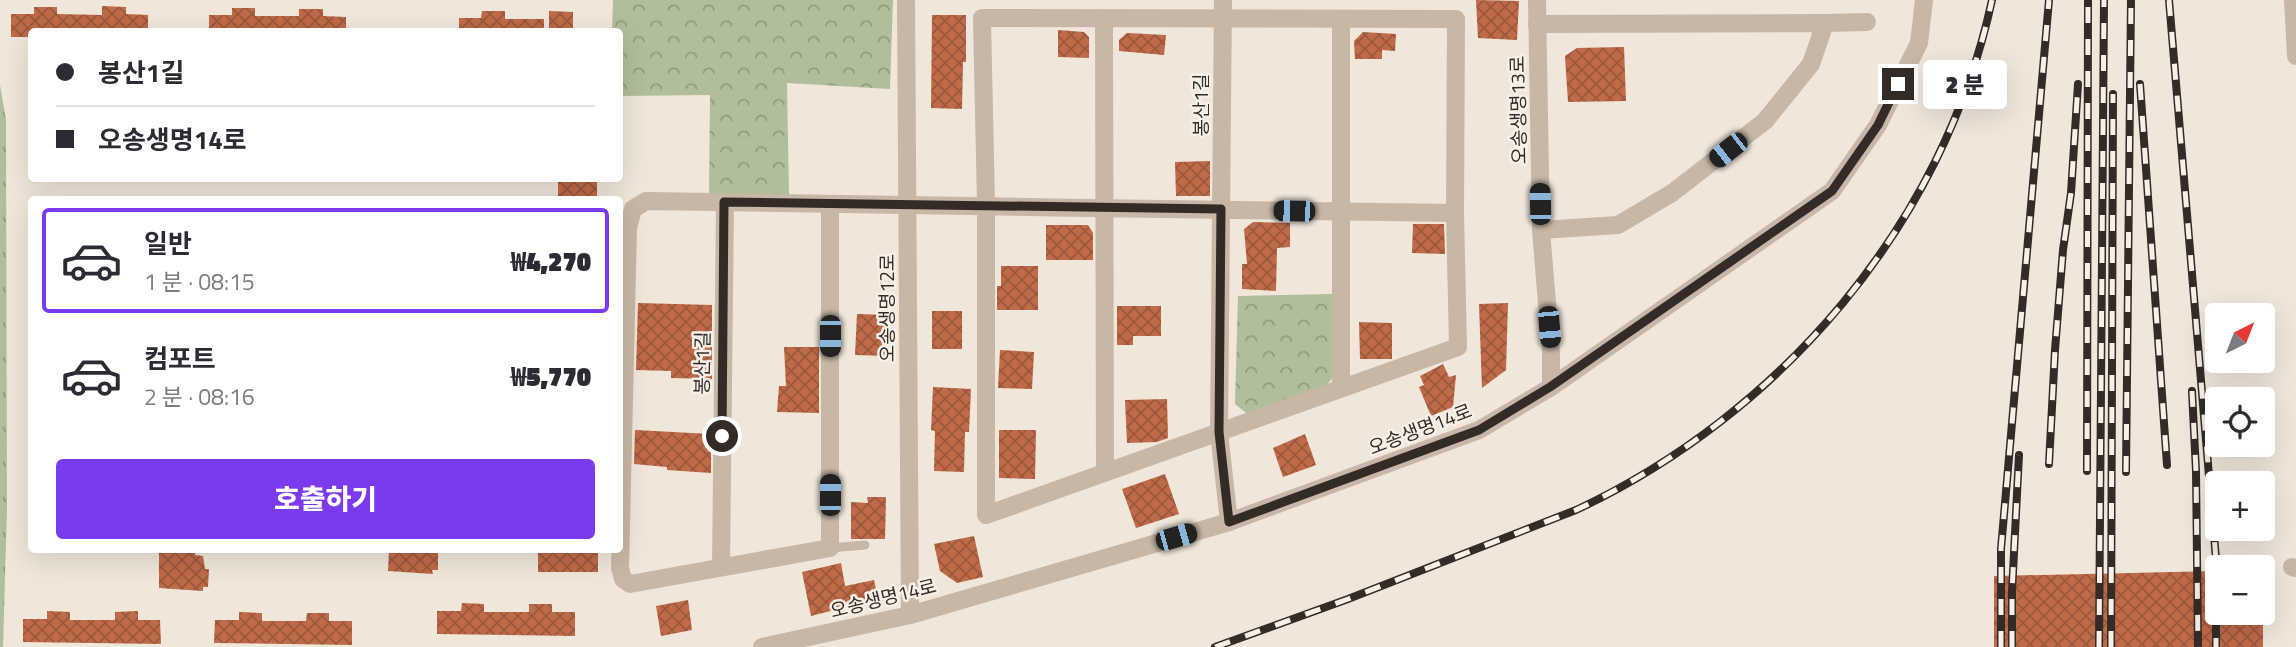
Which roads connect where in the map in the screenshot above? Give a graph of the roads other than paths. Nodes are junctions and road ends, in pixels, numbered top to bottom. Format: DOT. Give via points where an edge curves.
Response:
graph roads {
  1 [pos="906,0"];
  2 [pos="1223,0"];
  3 [pos="1537,0"];
  4 [pos="1924,0"];
  5 [pos="2293,0"];
  6 [pos="1104,18"];
  7 [pos="1223,18"];
  8 [pos="1341,19"];
  9 [pos="1867,22"];
  10 [pos="1825,23"];
  11 [pos="1538,24"];
  12 [pos="2296,56"];
  13 [pos="724,202"];
  14 [pos="830,204"];
  15 [pos="907,205"];
  16 [pos="986,206"];
  17 [pos="1105,208"];
  18 [pos="1221,209"];
  19 [pos="1342,212"];
  20 [pos="1455,213"];
  21 [pos="1541,230"];
  22 [pos="1550,387"];
  23 [pos="1341,388"];
  24 [pos="1219,432"];
  25 [pos="623,440"];
  26 [pos="1105,472"];
  27 [pos="1229,522"];
  28 [pos="865,545"];
  29 [pos="830,548"];
  30 [pos="620,553"];
  31 [pos="721,566"];
  32 [pos="910,615"];
  33 [pos="762,647"];
  1 -- 15 [label="street, 오송생명12로"];
  2 -- 7 [label="street, 봉산1길"];
  3 -- 11 [label="street, 오송생명13로"];
  4 -- 22 [label="street, 오송생명14로" via="1919,43 1878,125 1832,191"];
  5 -- 12 [label="street"];
  6 -- 7 [label="street"];
  6 -- 16 [label="street" via="982,18"];
  6 -- 17 [label="street"];
  7 -- 8 [label="street"];
  7 -- 18 [label="street, 봉산1길"];
  8 -- 19 [label="street"];
  8 -- 20 [label="street" via="1456,19"];
  9 -- 10 [label="street"];
  10 -- 11 [label="street"];
  10 -- 21 [label="street" via="1811,64 1765,121 1672,193 1618,225"];
  11 -- 21 [label="street, 오송생명13로"];
  13 -- 14 [label="street"];
  13 -- 25 [label="street" via="646,201 633,209 628,228"];
  13 -- 31 [label="street, 봉산1길"];
  14 -- 15 [label="street"];
  14 -- 29 [label="street"];
  15 -- 16 [label="street"];
  15 -- 32 [label="street, 오송생명12로"];
  16 -- 17 [label="street"];
  16 -- 26 [label="street" via="986,515"];
  17 -- 18 [label="street"];
  17 -- 26 [label="street"];
  18 -- 19 [label="street"];
  18 -- 24 [label="street, 봉산1길"];
  19 -- 20 [label="street"];
  19 -- 23 [label="street"];
  20 -- 23 [label="street" via="1458,347"];
  21 -- 22 [label="street, 오송생명13로"];
  22 -- 27 [label="street, 오송생명14로" via="1479,430"];
  23 -- 24 [label="street"];
  24 -- 26 [label="street"];
  24 -- 27 [label="street, 봉산1길"];
  27 -- 32 [label="street, 오송생명14로"];
  28 -- 29 [label="lane"];
  29 -- 31 [label="street"];
  30 -- 31 [label="street" via="623,579 630,584"];
  32 -- 33 [label="street, 오송생명14로"];
}
